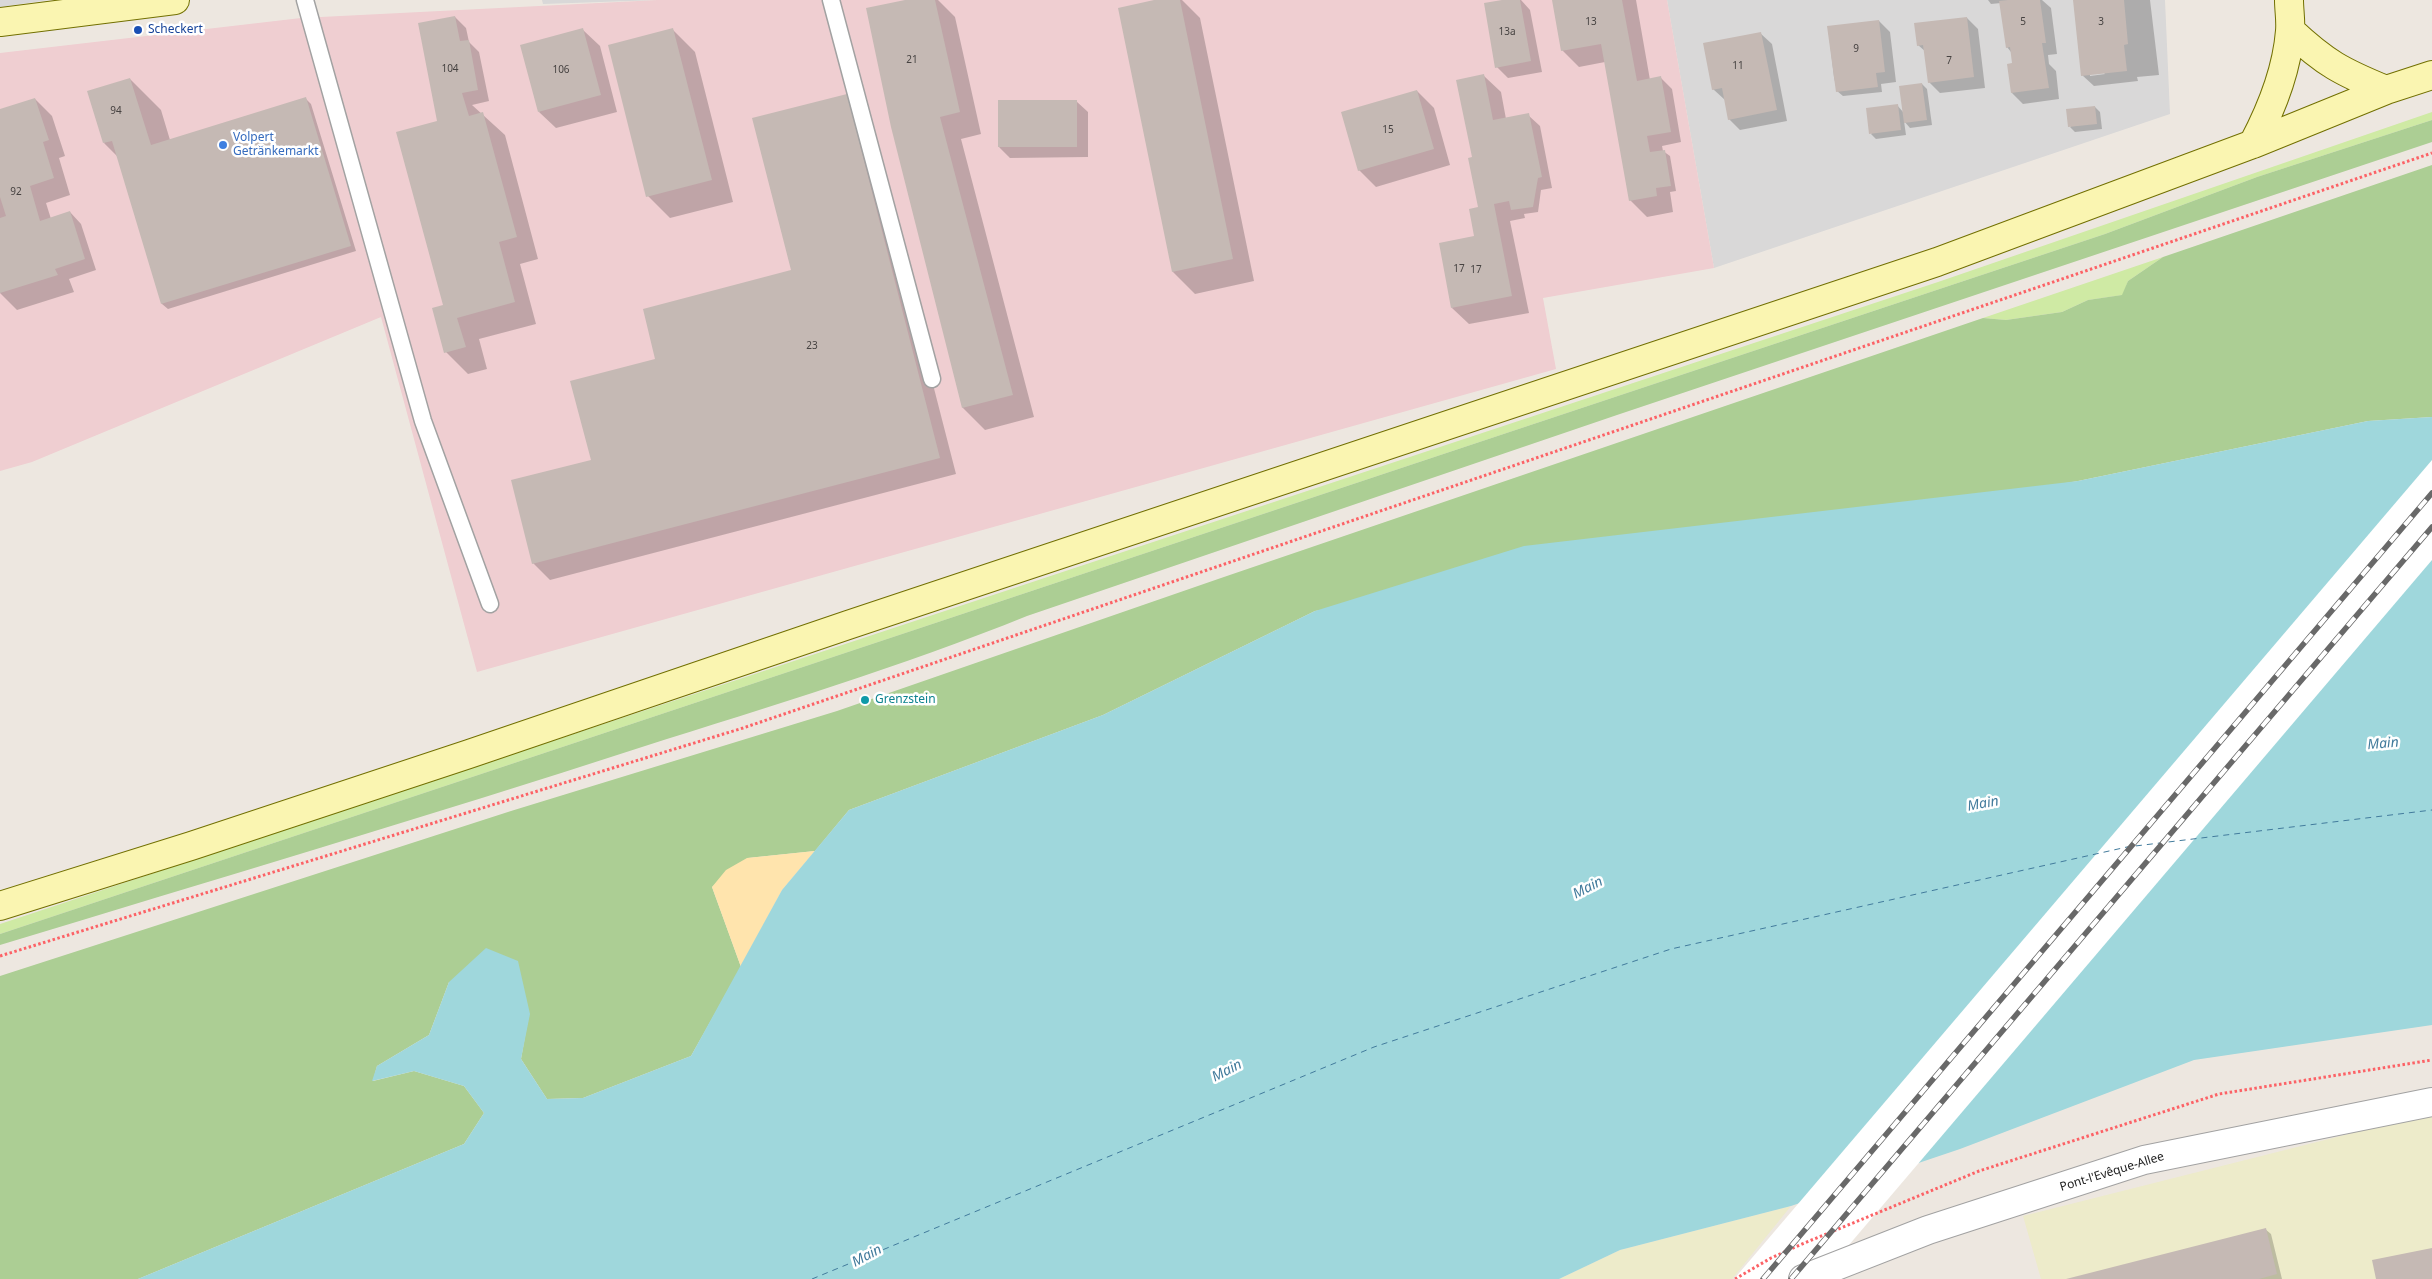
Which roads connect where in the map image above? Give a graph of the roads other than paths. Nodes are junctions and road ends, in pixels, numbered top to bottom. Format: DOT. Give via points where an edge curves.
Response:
graph roads {
  1 [pos="175,0"];
  2 [pos="305,0"];
  3 [pos="831,0"];
  4 [pos="2289,0"];
  5 [pos="0,22"];
  6 [pos="2290,30"];
  7 [pos="2432,75"];
  8 [pos="2386,90"];
  9 [pos="2253,144"];
  10 [pos="932,379"];
  11 [pos="490,604"];
  12 [pos="0,906"];
  13 [pos="2432,1102"];
  14 [pos="1803,1279"];
  1 -- 5 [label="main road"];
  2 -- 11 [label="lane" via="423,421"];
  3 -- 10 [label="lane"];
  4 -- 6 [label="main road"];
  6 -- 8 [label="main road" via="2317,56 2344,73"];
  6 -- 9 [label="main road" via="2273,105"];
  7 -- 8 [label="main road"];
  8 -- 9 [label="main road"];
  9 -- 12 [label="main road" via="1937,262 848,624 469,754"];
  13 -- 14 [label="street, Pont-l'Evêque-Allee" via="2144,1160 1928,1230"];
}
